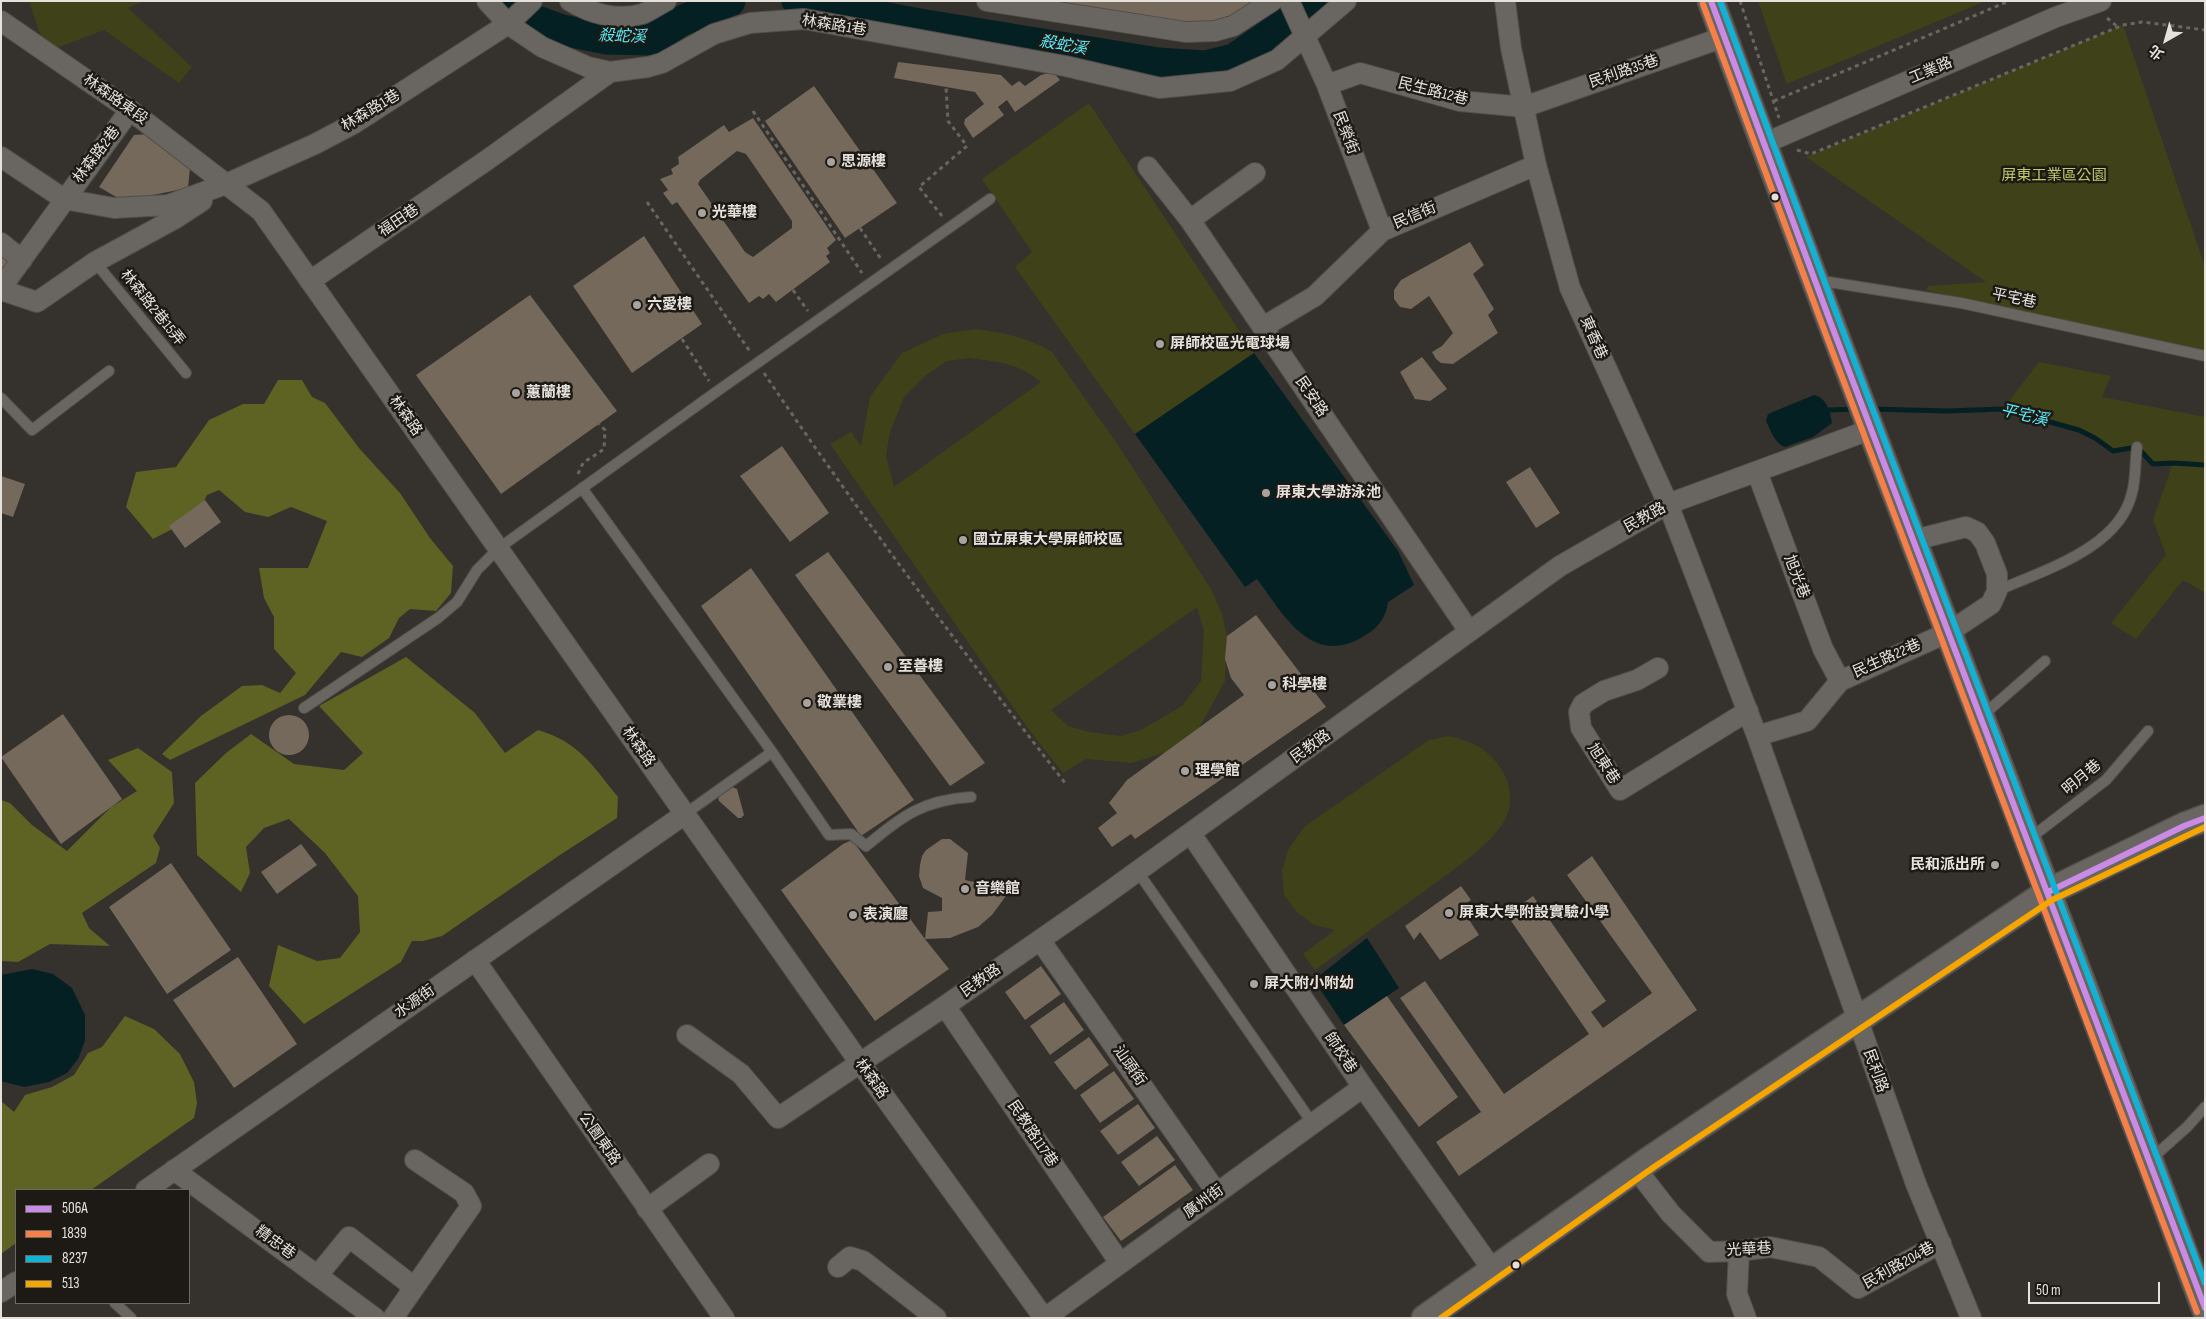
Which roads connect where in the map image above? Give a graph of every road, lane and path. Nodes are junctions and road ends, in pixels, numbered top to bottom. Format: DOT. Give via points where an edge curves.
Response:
graph roads {
  1 [pos="488,1"];
  2 [pos="532,1"];
  3 [pos="570,1"];
  4 [pos="666,1"];
  5 [pos="987,1"];
  6 [pos="1272,1"];
  7 [pos="1289,1"];
  8 [pos="1346,1"];
  9 [pos="1505,1"];
  10 [pos="1711,1"];
  11 [pos="2010,1"];
  12 [pos="2101,1"];
  13 [pos="1,22"];
  14 [pos="508,24"];
  15 [pos="1304,37"];
  16 [pos="1724,37"];
  17 [pos="610,72"];
  18 [pos="1327,85"];
  19 [pos="946,87"];
  20 [pos="1774,101"];
  21 [pos="1524,107"];
  22 [pos="130,110"];
  23 [pos="753,111"];
  24 [pos="1763,144"];
  25 [pos="1,157"];
  26 [pos="487,160"];
  27 [pos="1536,165"];
  28 [pos="1148,167"];
  29 [pos="1255,172"];
  30 [pos="226,184"];
  31 [pos="64,199"];
  32 [pos="990,199"];
  33 [pos="647,202"];
  34 [pos="1190,220"];
  35 [pos="950,227"];
  36 [pos="860,228"];
  37 [pos="1382,230"];
  38 [pos="1,243"];
  39 [pos="22,260"];
  40 [pos="95,262"];
  41 [pos="888,270"];
  42 [pos="1815,280"];
  43 [pos="310,281"];
  44 [pos="870,284"];
  45 [pos="1,289"];
  46 [pos="793,290"];
  47 [pos="816,322"];
  48 [pos="1264,327"];
  49 [pos="682,339"];
  50 [pos="2205,356"];
  51 [pos="758,362"];
  52 [pos="109,371"];
  53 [pos="186,374"];
  54 [pos="716,392"];
  55 [pos="1,398"];
  56 [pos="598,423"];
  57 [pos="1872,429"];
  58 [pos="2137,447"];
  59 [pos="1757,472"];
  60 [pos="582,488"];
  61 [pos="1668,504"];
  62 [pos="1914,540"];
  63 [pos="499,548"];
  64 [pos="1997,591"];
  65 [pos="1469,631"];
  66 [pos="1948,632"];
  67 [pos="2045,661"];
  68 [pos="1658,668"];
  69 [pos="1840,681"];
  70 [pos="304,708"];
  71 [pos="1748,711"];
  72 [pos="1981,717"];
  73 [pos="2148,731"];
  74 [pos="1757,736"];
  75 [pos="772,752"];
  76 [pos="1065,783"];
  77 [pos="971,797"];
  78 [pos="685,814"];
  79 [pos="2205,818"];
  80 [pos="1191,834"];
  81 [pos="2029,839"];
  82 [pos="1138,872"];
  83 [pos="2048,892"];
  84 [pos="1040,940"];
  85 [pos="474,960"];
  86 [pos="945,1006"];
  87 [pos="1856,1020"];
  88 [pos="687,1035"];
  89 [pos="860,1063"];
  90 [pos="1363,1087"];
  91 [pos="2205,1107"];
  92 [pos="1313,1124"];
  93 [pos="414,1160"];
  94 [pos="2150,1160"];
  95 [pos="709,1164"];
  96 [pos="1636,1168"];
  97 [pos="174,1170"];
  98 [pos="147,1189"];
  99 [pos="1217,1193"];
  100 [pos="647,1209"];
  101 [pos="1941,1243"];
  102 [pos="1739,1252"];
  103 [pos="1120,1263"];
  104 [pos="838,1267"];
  105 [pos="1492,1269"];
  106 [pos="318,1275"];
  107 [pos="15,1283"];
  108 [pos="414,1287"];
  109 [pos="1858,1288"];
  110 [pos="1,1292"];
  111 [pos="116,1304"];
  112 [pos="2205,1309"];
  113 [pos="131,1318"];
  114 [pos="375,1318"];
  115 [pos="393,1318"];
  116 [pos="724,1318"];
  117 [pos="936,1318"];
  118 [pos="1045,1318"];
  119 [pos="1425,1318"];
  120 [pos="1746,1318"];
  121 [pos="1971,1318"];
  1 -- 14 [label="street, 林森路1巷"];
  2 -- 14 [label="street"];
  3 -- 4 [label="street" via="595,13 615,16 642,14"];
  5 -- 6 [label="street" via="1186,32 1214,31 1233,26"];
  7 -- 15 [label="street, 民榮街"];
  8 -- 15 [label="street"];
  9 -- 21 [label="street"];
  10 -- 16 [label="street"];
  11 -- 20 [label="path"];
  12 -- 24 [label="street, 工業路" via="2056,17"];
  13 -- 22 [label="street, 林森路東段"];
  14 -- 17 [label="street, 林森路1巷" via="562,57"];
  14 -- 30 [label="street, 林森路1巷" via="353,124"];
  15 -- 17 [label="street, 林森路1巷" via="1277,60 1230,81 1160,88 1065,66 804,20 750,22 714,34 662,63"];
  15 -- 18 [label="street, 民榮街"];
  16 -- 21 [label="street, 民利路35巷"];
  16 -- 24 [label="street"];
  17 -- 26 [label="street, 林森路1巷"];
  18 -- 21 [label="street, 民生路12巷" via="1360,73 1460,101"];
  18 -- 37 [label="street, 民榮街"];
  19 -- 35 [label="path" via="948,121 967,146 918,187"];
  21 -- 27 [label="street"];
  22 -- 30 [label="street, 林森路東段"];
  22 -- 31 [label="street, 林森路2巷"];
  23 -- 44 [label="path"];
  24 -- 42 [label="street"];
  25 -- 31 [label="street"];
  26 -- 43 [label="street, 福田巷"];
  27 -- 37 [label="street, 民信街"];
  27 -- 61 [label="street, 東香巷" via="1570,288"];
  28 -- 34 [label="street, 民安路"];
  29 -- 34 [label="street"];
  30 -- 31 [label="street, 林森路2巷" via="168,205 114,208"];
  30 -- 40 [label="street" via="176,218"];
  30 -- 43 [label="street, 林森路" via="261,211"];
  31 -- 39 [label="street, 林森路2巷"];
  32 -- 35 [label="lane"];
  33 -- 51 [label="path"];
  34 -- 48 [label="street, 民安路"];
  35 -- 41 [label="lane"];
  36 -- 41 [label="path"];
  37 -- 48 [label="street, 民信街" via="1315,296"];
  38 -- 39 [label="street"];
  39 -- 45 [label="street, 林森路2巷"];
  40 -- 45 [label="street" via="37,302"];
  40 -- 53 [label="lane, 林森路2巷15弄"];
  41 -- 44 [label="lane"];
  42 -- 50 [label="lane, 平宅巷" via="1962,303"];
  42 -- 57 [label="street"];
  43 -- 63 [label="street, 林森路"];
  44 -- 47 [label="lane"];
  46 -- 47 [label="path"];
  47 -- 51 [label="lane"];
  48 -- 65 [label="street, 民安路"];
  49 -- 54 [label="path"];
  51 -- 54 [label="lane"];
  51 -- 76 [label="path" via="820,455 939,620"];
  52 -- 55 [label="lane" via="32,430"];
  54 -- 60 [label="lane"];
  56 -- 60 [label="path" via="605,430 604,449 578,471 577,481"];
  57 -- 59 [label="street, 民教路"];
  57 -- 62 [label="street"];
  58 -- 64 [label="lane" via="2132,494 2120,519 2106,535 2088,551"];
  59 -- 61 [label="street, 民教路"];
  59 -- 69 [label="street, 旭光巷" via="1823,649"];
  60 -- 63 [label="lane"];
  60 -- 75 [label="lane"];
  61 -- 65 [label="street, 民教路" via="1560,566"];
  61 -- 71 [label="street"];
  62 -- 64 [label="street" via="1966,527 1977,532 1998,574"];
  62 -- 66 [label="street"];
  63 -- 70 [label="lane" via="477,570 457,602 438,618"];
  63 -- 78 [label="street, 林森路"];
  64 -- 66 [label="street, 民生路22巷" via="1991,604"];
  65 -- 80 [label="street, 民教路"];
  66 -- 69 [label="street, 民生路22巷"];
  66 -- 72 [label="street"];
  67 -- 72 [label="lane"];
  68 -- 71 [label="street, 旭東巷" via="1637,680 1604,691 1583,704 1578,712 1581,728 1620,790"];
  69 -- 74 [label="street" via="1807,721"];
  71 -- 74 [label="street"];
  72 -- 81 [label="street"];
  73 -- 81 [label="lane, 明月巷" via="2106,780"];
  74 -- 87 [label="street, 民利路"];
  75 -- 77 [label="lane" via="829,835 851,834 866,846 924,805"];
  75 -- 78 [label="lane"];
  78 -- 85 [label="street, 水源街"];
  78 -- 89 [label="street, 林森路"];
  79 -- 83 [label="street"];
  80 -- 82 [label="street, 民教路"];
  80 -- 90 [label="street, 師校巷"];
  81 -- 83 [label="street"];
  82 -- 84 [label="street, 民教路"];
  82 -- 92 [label="lane"];
  83 -- 87 [label="street"];
  83 -- 94 [label="street"];
  84 -- 86 [label="street, 民教路"];
  84 -- 99 [label="street, 汕頭街"];
  85 -- 97 [label="street, 水源街"];
  85 -- 100 [label="street, 公園東路"];
  86 -- 89 [label="street, 民教路"];
  86 -- 103 [label="street, 民教路117巷"];
  87 -- 96 [label="street"];
  87 -- 101 [label="street, 民利路"];
  88 -- 89 [label="street, 民教路" via="741,1074 778,1118"];
  89 -- 118 [label="street, 林森路"];
  90 -- 92 [label="street, 廣州街"];
  90 -- 105 [label="street, 師校巷"];
  91 -- 94 [label="lane"];
  92 -- 99 [label="street, 廣州街"];
  93 -- 108 [label="street" via="464,1193 471,1206"];
  94 -- 112 [label="street"];
  95 -- 100 [label="street"];
  96 -- 102 [label="street, 光華巷" via="1672,1214 1709,1252"];
  96 -- 105 [label="street"];
  97 -- 98 [label="street, 水源街"];
  97 -- 106 [label="street, 精忠巷"];
  99 -- 103 [label="street, 廣州街"];
  100 -- 116 [label="street, 公園東路"];
  101 -- 109 [label="street, 民利路204巷"];
  101 -- 121 [label="street, 民利路"];
  102 -- 109 [label="street, 光華巷" via="1770,1247 1819,1257"];
  102 -- 120 [label="street" via="1737,1294"];
  103 -- 118 [label="street, 廣州街"];
  104 -- 117 [label="street" via="850,1257 863,1261"];
  105 -- 119 [label="street"];
  106 -- 108 [label="street" via="349,1237"];
  106 -- 114 [label="street, 精忠巷"];
  107 -- 110 [label="street"];
  108 -- 115 [label="street"];
  111 -- 113 [label="lane"];
}
